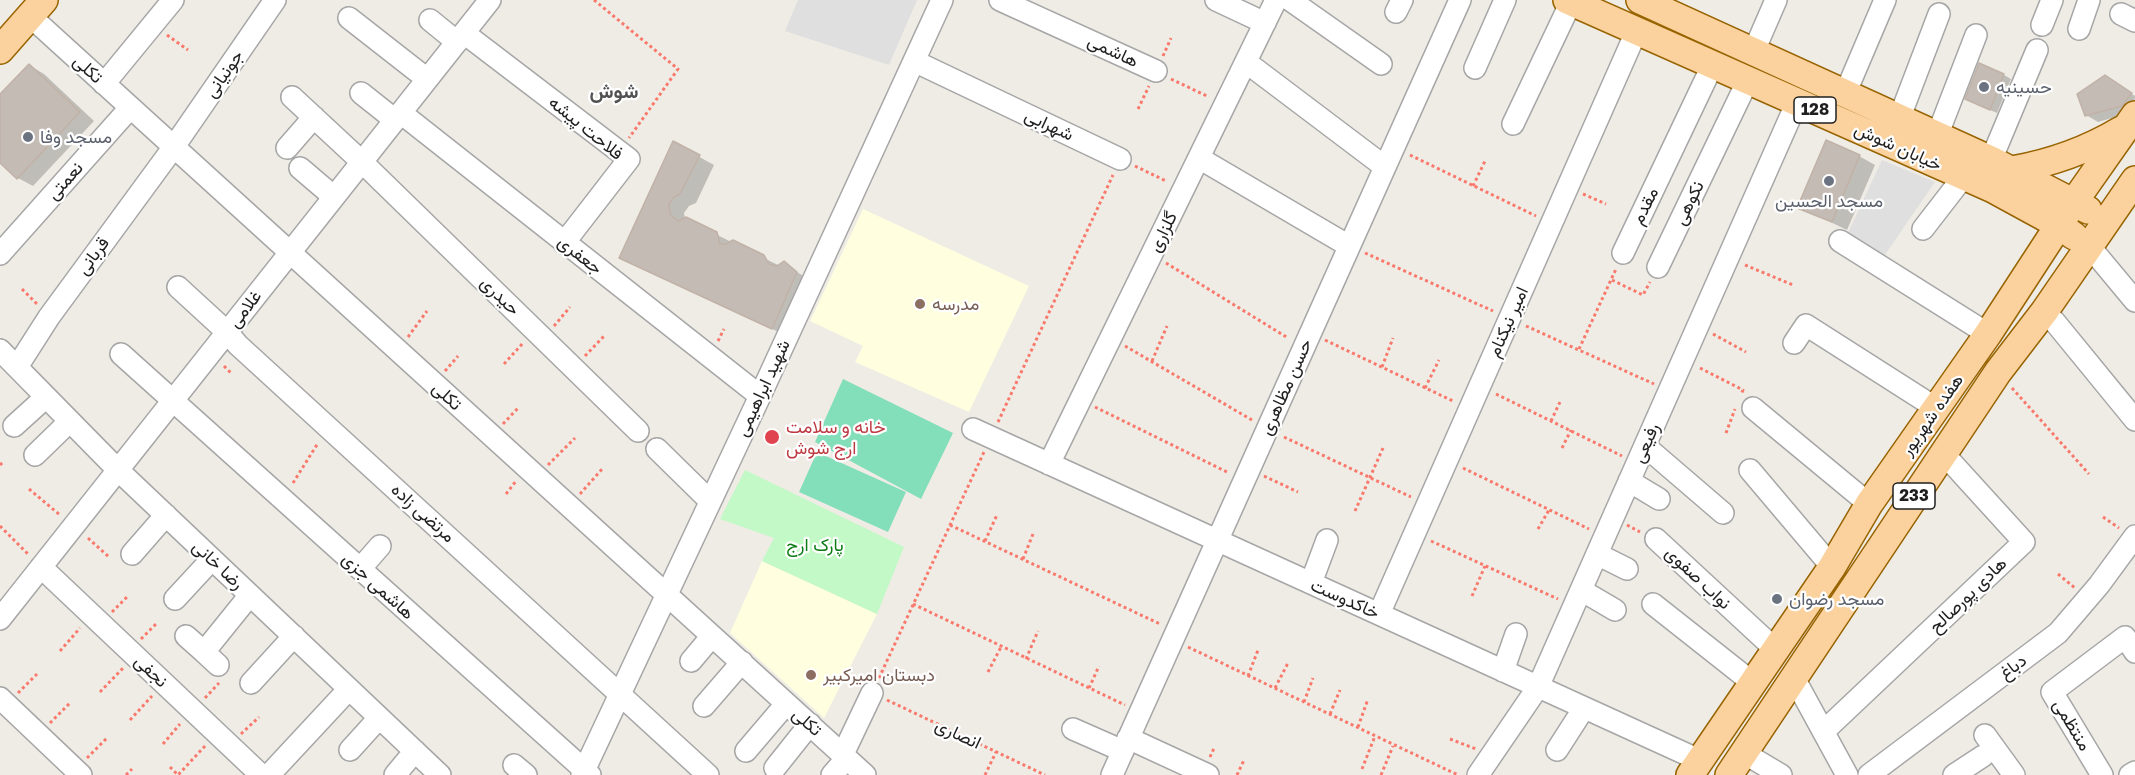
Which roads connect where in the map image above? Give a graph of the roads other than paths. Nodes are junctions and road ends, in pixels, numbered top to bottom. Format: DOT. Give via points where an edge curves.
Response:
graph roads {
  1 [pos="173,0"];
  2 [pos="275,0"];
  3 [pos="942,0"];
  4 [pos="1000,0"];
  5 [pos="1216,0"];
  6 [pos="1276,0"];
  7 [pos="1290,0"];
  8 [pos="1460,0"];
  9 [pos="1506,0"];
  10 [pos="1640,0"];
  11 [pos="1776,0"];
  12 [pos="1885,0"];
  13 [pos="2052,0"];
  14 [pos="2089,0"];
  15 [pos="486,1"];
  16 [pos="1569,1"];
  17 [pos="37,8"];
  18 [pos="1939,14"];
  19 [pos="349,18"];
  20 [pos="430,20"];
  21 [pos="1265,23"];
  22 [pos="2042,26"];
  23 [pos="2079,29"];
  24 [pos="1637,30"];
  25 [pos="1976,35"];
  26 [pos="460,37"];
  27 [pos="0,50"];
  28 [pos="2037,50"];
  29 [pos="1753,53"];
  30 [pos="914,61"];
  31 [pos="1246,62"];
  32 [pos="1382,64"];
  33 [pos="1713,64"];
  34 [pos="1475,68"];
  35 [pos="1156,71"];
  36 [pos="427,79"];
  37 [pos="1748,80"];
  38 [pos="104,84"];
  39 [pos="361,93"];
  40 [pos="1845,94"];
  41 [pos="292,97"];
  42 [pos="1797,102"];
  43 [pos="130,108"];
  44 [pos="398,116"];
  45 [pos="314,117"];
  46 [pos="1899,119"];
  47 [pos="2131,121"];
  48 [pos="1513,124"];
  49 [pos="1937,136"];
  50 [pos="173,148"];
  51 [pos="287,148"];
  52 [pos="1199,158"];
  53 [pos="1120,159"];
  54 [pos="362,162"];
  55 [pos="2002,165"];
  56 [pos="1385,167"];
  57 [pos="300,168"];
  58 [pos="1964,176"];
  59 [pos="2135,180"];
  60 [pos="334,197"];
  61 [pos="2074,202"];
  62 [pos="2107,221"];
  63 [pos="2059,225"];
  64 [pos="1923,229"];
  65 [pos="1840,241"];
  66 [pos="564,243"];
  67 [pos="1349,246"];
  68 [pos="2090,247"];
  69 [pos="290,253"];
  70 [pos="0,254"];
  71 [pos="1623,254"];
  72 [pos="1658,267"];
  73 [pos="178,287"];
  74 [pos="2135,301"];
  75 [pos="2054,321"];
  76 [pos="227,332"];
  77 [pos="1988,334"];
  78 [pos="1794,343"];
  79 [pos="0,350"];
  80 [pos="121,354"];
  81 [pos="17,367"];
  82 [pos="760,396"];
  83 [pos="46,397"];
  84 [pos="173,400"];
  85 [pos="1753,408"];
  86 [pos="1936,408"];
  87 [pos="2135,420"];
  88 [pos="70,421"];
  89 [pos="14,426"];
  90 [pos="638,431"];
  91 [pos="982,433"];
  92 [pos="657,449"];
  93 [pos="1943,453"];
  94 [pos="35,455"];
  95 [pos="1637,463"];
  96 [pos="1049,464"];
  97 [pos="118,470"];
  98 [pos="1750,470"];
  99 [pos="1659,499"];
  100 [pos="710,501"];
  101 [pos="1869,504"];
  102 [pos="1723,513"];
  103 [pos="166,515"];
  104 [pos="1604,536"];
  105 [pos="2134,538"];
  106 [pos="1656,539"];
  107 [pos="1217,540"];
  108 [pos="1327,540"];
  109 [pos="380,546"];
  110 [pos="132,554"];
  111 [pos="212,559"];
  112 [pos="41,567"];
  113 [pos="1832,567"];
  114 [pos="360,569"];
  115 [pos="1627,569"];
  116 [pos="1311,583"];
  117 [pos="250,595"];
  118 [pos="666,595"];
  119 [pos="1577,598"];
  120 [pos="175,599"];
  121 [pos="1653,604"];
  122 [pos="1615,610"];
  123 [pos="2,614"];
  124 [pos="1379,614"];
  125 [pos="1515,634"];
  126 [pos="186,636"];
  127 [pos="294,636"];
  128 [pos="712,636"];
  129 [pos="2130,644"];
  130 [pos="1776,650"];
  131 [pos="691,661"];
  132 [pos="742,662"];
  133 [pos="1503,671"];
  134 [pos="1794,678"];
  135 [pos="251,682"];
  136 [pos="1753,683"];
  137 [pos="1538,687"];
  138 [pos="349,689"];
  139 [pos="872,693"];
  140 [pos="620,694"];
  141 [pos="3,701"];
  142 [pos="786,704"];
  143 [pos="704,706"];
  144 [pos="1584,708"];
  145 [pos="379,717"];
  146 [pos="810,724"];
  147 [pos="1073,729"];
  148 [pos="1824,731"];
  149 [pos="1985,735"];
  150 [pos="1126,744"];
  151 [pos="351,750"];
  152 [pos="1557,750"];
  153 [pos="415,751"];
  154 [pos="746,751"];
  155 [pos="1744,753"];
  156 [pos="1983,756"];
  157 [pos="855,767"];
  158 [pos="775,768"];
  159 [pos="1694,768"];
  160 [pos="2135,772"];
  161 [pos="76,773"];
  162 [pos="585,773"];
  163 [pos="261,775"];
  164 [pos="269,775"];
  165 [pos="395,775"];
  166 [pos="440,775"];
  167 [pos="708,775"];
  168 [pos="832,775"];
  169 [pos="1112,775"];
  170 [pos="1208,775"];
  171 [pos="1478,775"];
  172 [pos="1729,775"];
  173 [pos="1781,775"];
  174 [pos="1848,775"];
  175 [pos="1869,775"];
  176 [pos="1954,775"];
  177 [pos="2014,775"];
  178 [pos="2102,775"];
  179 [pos="2130,775"];
  1 -- 38 [label="street"];
  2 -- 50 [label="street, جونیانی"];
  3 -- 30 [label="street, شهید ابراهیمی"];
  4 -- 35 [label="street, هاشمی"];
  5 -- 21 [label="street"];
  6 -- 21 [label="street, گلزاری"];
  7 -- 32 [label="street"];
  8 -- 56 [label="street, حسن مظاهری"];
  9 -- 34 [label="street"];
  10 -- 29 [label="main road, خیابان شوش / 128"];
  11 -- 29 [label="street"];
  12 -- 40 [label="street"];
  13 -- 22 [label="street"];
  14 -- 23 [label="street"];
  15 -- 26 [label="street, غلامی"];
  16 -- 24 [label="main road, خیابان شوش / 128"];
  16 -- 48 [label="street"];
  17 -- 27 [label="main road"];
  17 -- 38 [label="street, تکلی"];
  18 -- 46 [label="street"];
  19 -- 36 [label="street"];
  20 -- 26 [label="street, فلاحت پیشه"];
  21 -- 31 [label="street, گلزاری"];
  24 -- 33 [label="main road, خیابان شوش / 128"];
  24 -- 124 [label="street, امیر نیکنام"];
  25 -- 49 [label="street"];
  26 -- 36 [label="street, غلامی"];
  26 -- 66 [label="street, فلاحت پیشه" via="629,159"];
  28 -- 55 [label="street"];
  29 -- 40 [label="main road, خیابان شوش / 128"];
  30 -- 53 [label="street, شهرابی"];
  30 -- 82 [label="street, شهید ابراهیمی"];
  31 -- 52 [label="street, گلزاری"];
  31 -- 56 [label="street"];
  33 -- 37 [label="main road, خیابان شوش / 128"];
  33 -- 71 [label="street, مقدم"];
  36 -- 44 [label="street, غلامی"];
  37 -- 42 [label="main road, خیابان شوش / 128"];
  37 -- 72 [label="street, نکوهی"];
  38 -- 43 [label="street, تکلی"];
  39 -- 44 [label="street, جعفری"];
  40 -- 46 [label="main road, خیابان شوش / 128"];
  41 -- 45 [label="street, حیدری"];
  42 -- 58 [label="main road, خیابان شوش / 128"];
  42 -- 95 [label="street, رفیعی"];
  43 -- 50 [label="street, تکلی"];
  43 -- 70 [label="street, نعمتی"];
  44 -- 54 [label="street, غلامی"];
  44 -- 66 [label="street, جعفری"];
  45 -- 51 [label="street"];
  45 -- 54 [label="street, حیدری"];
  46 -- 49 [label="main road, خیابان شوش / 128"];
  47 -- 55 [label="main road" via="2062,159"];
  47 -- 61 [label="main road, هفده شهریور"];
  49 -- 55 [label="main road, خیابان شوش / 128"];
  50 -- 69 [label="street, تکلی"];
  50 -- 81 [label="street, قربانی"];
  52 -- 67 [label="street"];
  52 -- 96 [label="street, گلزاری"];
  54 -- 60 [label="street, غلامی"];
  54 -- 90 [label="street, حیدری"];
  55 -- 61 [label="main road, خیابان شوش / 128"];
  56 -- 67 [label="street, حسن مظاهری"];
  57 -- 60 [label="street"];
  58 -- 63 [label="main road, خیابان شوش / 128"];
  58 -- 64 [label="street"];
  59 -- 62 [label="main road, هفده شهریور / 233"];
  60 -- 69 [label="street, غلامی"];
  61 -- 62 [label="main road, خیابان شوش"];
  61 -- 63 [label="main road, هفده شهریور"];
  62 -- 68 [label="main road, هفده شهریور / 233"];
  63 -- 68 [label="main road, خیابان شوش"];
  63 -- 77 [label="main road, هفده شهریور / 233"];
  65 -- 77 [label="street"];
  66 -- 82 [label="street, جعفری"];
  67 -- 107 [label="street, حسن مظاهری"];
  68 -- 74 [label="street"];
  68 -- 93 [label="main road, هفده شهریور / 233"];
  69 -- 76 [label="street, غلامی"];
  69 -- 118 [label="street, تکلی"];
  73 -- 76 [label="street, مرتضی زاده"];
  75 -- 87 [label="street"];
  76 -- 84 [label="street, غلامی"];
  76 -- 140 [label="street, مرتضی زاده"];
  77 -- 86 [label="main road, هفده شهریور / 233"];
  78 -- 86 [label="street" via="1806,325"];
  79 -- 81 [label="street, رضا خانی"];
  80 -- 84 [label="street"];
  81 -- 83 [label="street, رضا خانی"];
  82 -- 100 [label="street, شهید ابراهیمی"];
  83 -- 88 [label="street, رضا خانی"];
  83 -- 89 [label="street"];
  84 -- 97 [label="street, غلامی"];
  84 -- 114 [label="street, هاشمی جزی"];
  85 -- 101 [label="street"];
  86 -- 101 [label="main road, هفده شهریور / 233"];
  88 -- 94 [label="street"];
  88 -- 97 [label="street, رضا خانی"];
  91 -- 96 [label="street, خاکدوست"];
  92 -- 100 [label="street"];
  93 -- 134 [label="main road, هفده شهریور / 233"];
  93 -- 148 [label="street, هادی پورصالح" via="2024,542"];
  95 -- 99 [label="street"];
  95 -- 102 [label="street"];
  95 -- 104 [label="street, رفیعی"];
  96 -- 107 [label="street, خاکدوست"];
  97 -- 103 [label="street, رضا خانی"];
  97 -- 112 [label="street, غلامی"];
  98 -- 113 [label="street"];
  100 -- 118 [label="street, شهید ابراهیمی"];
  101 -- 113 [label="main road, هفده شهریور / 233"];
  103 -- 110 [label="street"];
  103 -- 111 [label="street, رضا خانی"];
  104 -- 115 [label="street"];
  104 -- 119 [label="street, رفیعی"];
  105 -- 175 [label="street, دباغ" via="2058,633"];
  106 -- 130 [label="street, نواب صفوی"];
  107 -- 116 [label="street, خاکدوست"];
  107 -- 150 [label="street, حسن مظاهری"];
  108 -- 116 [label="street"];
  109 -- 114 [label="street"];
  111 -- 117 [label="street, رضا خانی"];
  111 -- 120 [label="street"];
  112 -- 123 [label="street, غلامی"];
  112 -- 163 [label="street, نجفی"];
  113 -- 130 [label="main road, هفده شهریور / 233"];
  114 -- 162 [label="street, هاشمی جزی"];
  116 -- 124 [label="street, خاکدوست"];
  117 -- 126 [label="street" via="211,658"];
  117 -- 127 [label="street, رضا خانی"];
  118 -- 128 [label="street, تکلی"];
  118 -- 140 [label="street, شهید ابراهیمی"];
  119 -- 122 [label="street"];
  119 -- 137 [label="street, رفیعی"];
  121 -- 136 [label="street"];
  124 -- 133 [label="street, خاکدوست"];
  125 -- 133 [label="street"];
  127 -- 135 [label="street"];
  127 -- 138 [label="street, رضا خانی"];
  128 -- 131 [label="street"];
  128 -- 132 [label="street, تکلی"];
  129 -- 178 [label="street, منتظمی" via="2052,692"];
  130 -- 136 [label="main road, هفده شهریور / 233"];
  132 -- 142 [label="street, تکلی"];
  132 -- 143 [label="street"];
  133 -- 137 [label="street, خاکدوست"];
  134 -- 148 [label="street"];
  134 -- 155 [label="main road, هفده شهریور / 233"];
  136 -- 159 [label="main road, هفده شهریور / 233"];
  137 -- 144 [label="street, خاکدوست"];
  137 -- 171 [label="street, رفیعی"];
  138 -- 145 [label="street, رضا خانی"];
  138 -- 164 [label="street"];
  139 -- 157 [label="street"];
  140 -- 162 [label="street, شهید ابراهیمی"];
  140 -- 167 [label="street, مرتضی زاده"];
  141 -- 161 [label="street"];
  142 -- 146 [label="street, تکلی"];
  142 -- 154 [label="street"];
  144 -- 152 [label="street"];
  144 -- 159 [label="street, خاکدوست"];
  145 -- 151 [label="street"];
  145 -- 153 [label="street, رضا خانی"];
  146 -- 157 [label="street, تکلی"];
  146 -- 158 [label="street"];
  147 -- 150 [label="street"];
  148 -- 174 [label="street"];
  149 -- 177 [label="street"];
  150 -- 169 [label="street, حسن مظاهری"];
  150 -- 170 [label="street"];
  153 -- 165 [label="street"];
  153 -- 166 [label="street, رضا خانی"];
  155 -- 172 [label="main road, هفده شهریور / 233"];
  155 -- 173 [label="street"];
  156 -- 176 [label="street"];
  157 -- 168 [label="street"];
  160 -- 179 [label="street"];
}
